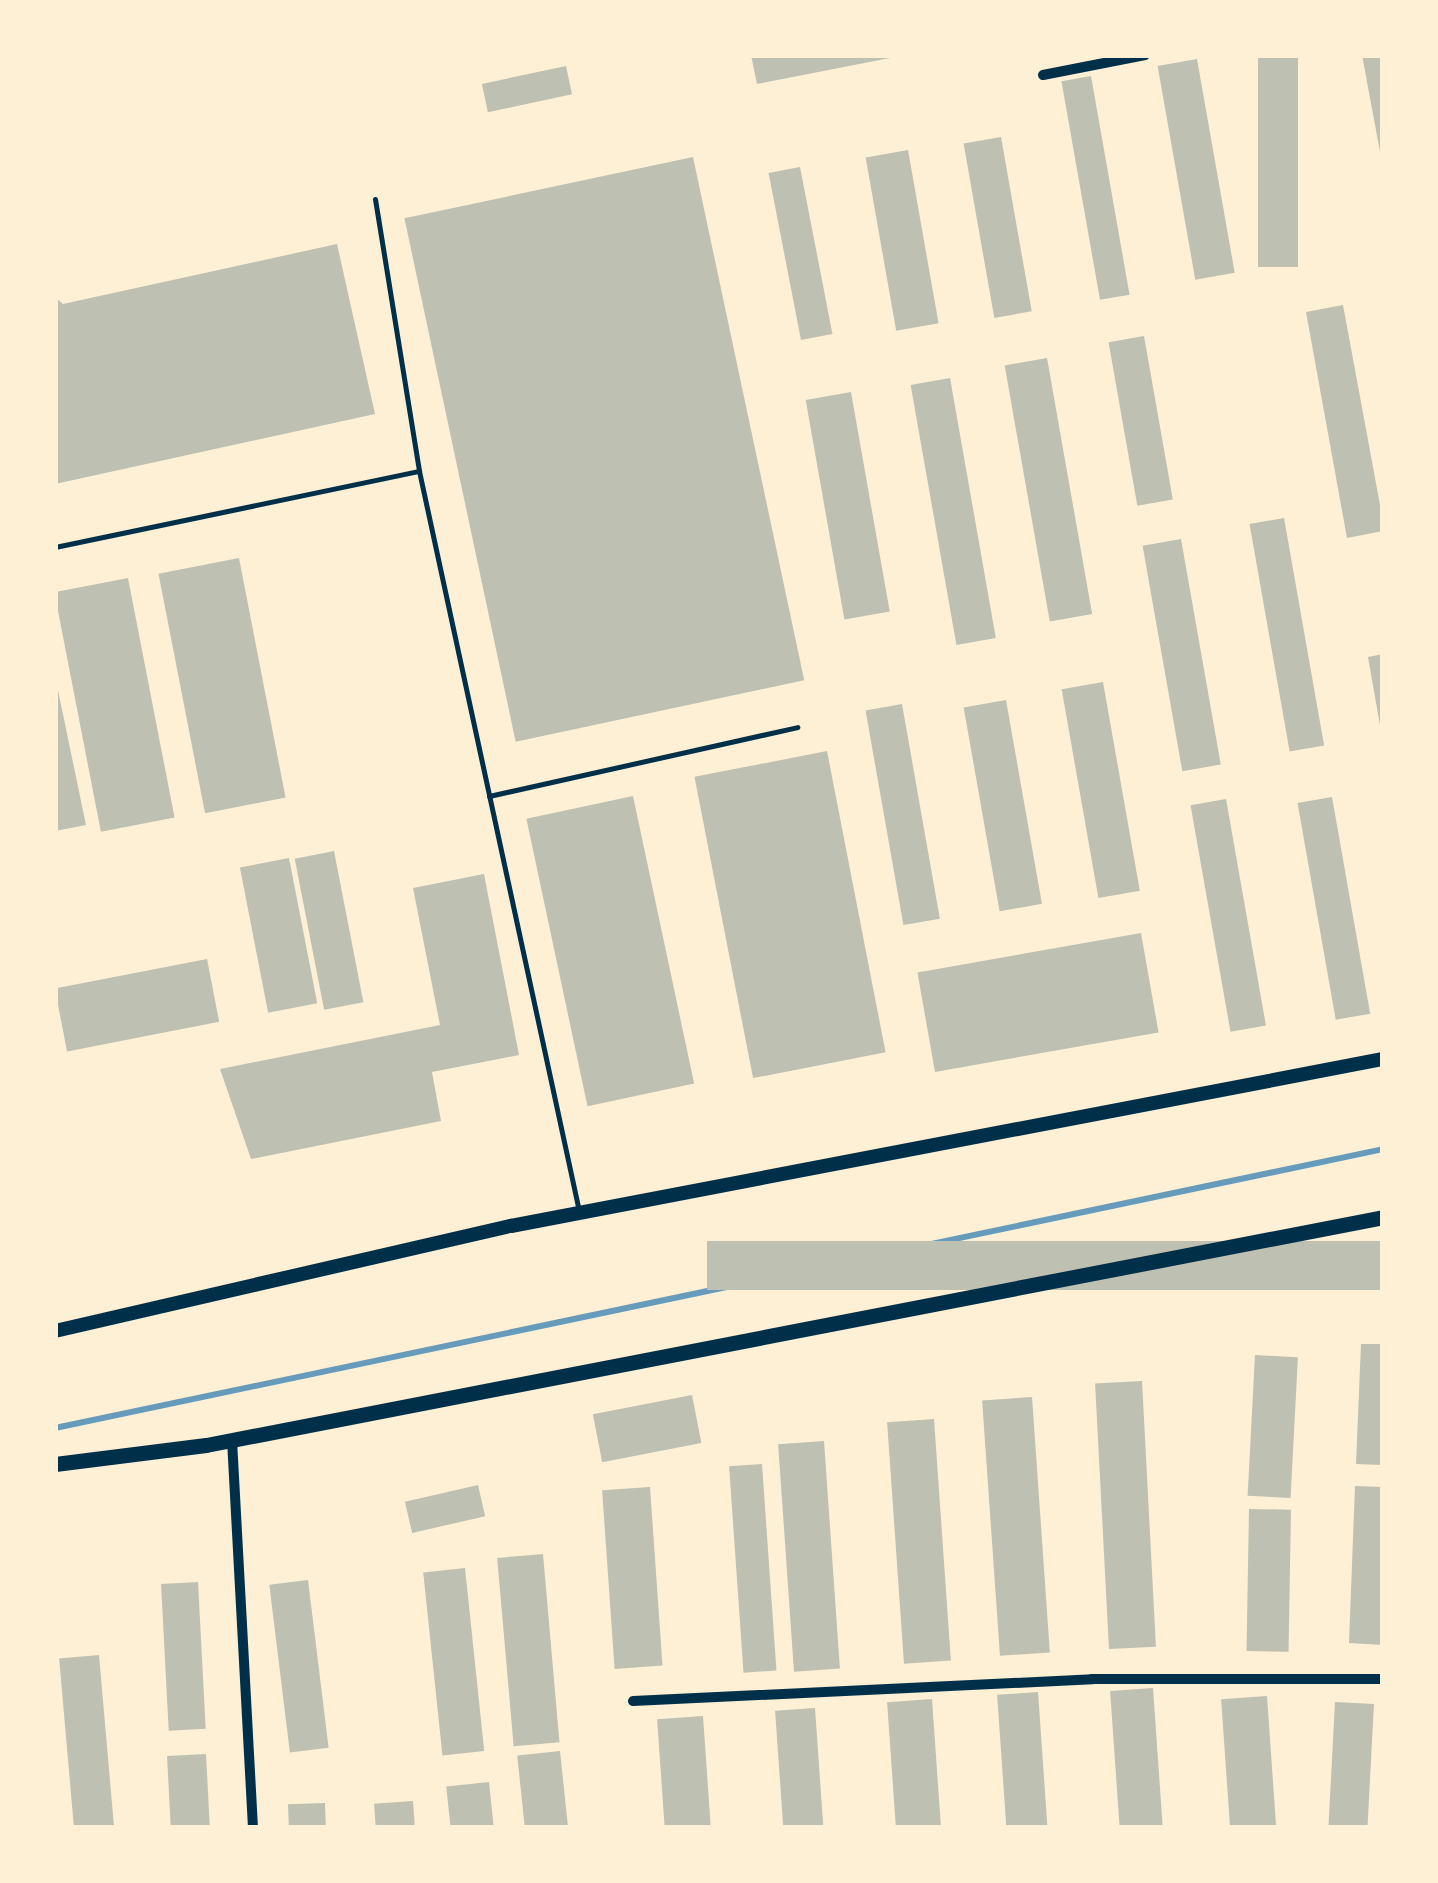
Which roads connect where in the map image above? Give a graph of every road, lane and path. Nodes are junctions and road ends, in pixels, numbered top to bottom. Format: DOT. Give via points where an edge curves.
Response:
graph roads {
  1 [pos="1145,55"];
  2 [pos="1043,74"];
  3 [pos="375,199"];
  4 [pos="418,471"];
  5 [pos="55,547"];
  6 [pos="796,727"];
  7 [pos="488,796"];
  8 [pos="1383,1059"];
  9 [pos="579,1212"];
  10 [pos="1383,1217"];
  11 [pos="55,1331"];
  12 [pos="232,1440"];
  13 [pos="55,1464"];
  14 [pos="1383,1679"];
  15 [pos="633,1700"];
  16 [pos="253,1828"];
  1 -- 2 [label="street"];
  3 -- 4 [label="lane"];
  4 -- 5 [label="lane"];
  4 -- 7 [label="lane"];
  6 -- 7 [label="lane"];
  7 -- 9 [label="lane"];
  8 -- 9 [label="street"];
  9 -- 11 [label="street"];
  10 -- 12 [label="main road"];
  12 -- 13 [label="main road"];
  12 -- 16 [label="street"];
  14 -- 15 [label="street" via="1092,1679"];
}
